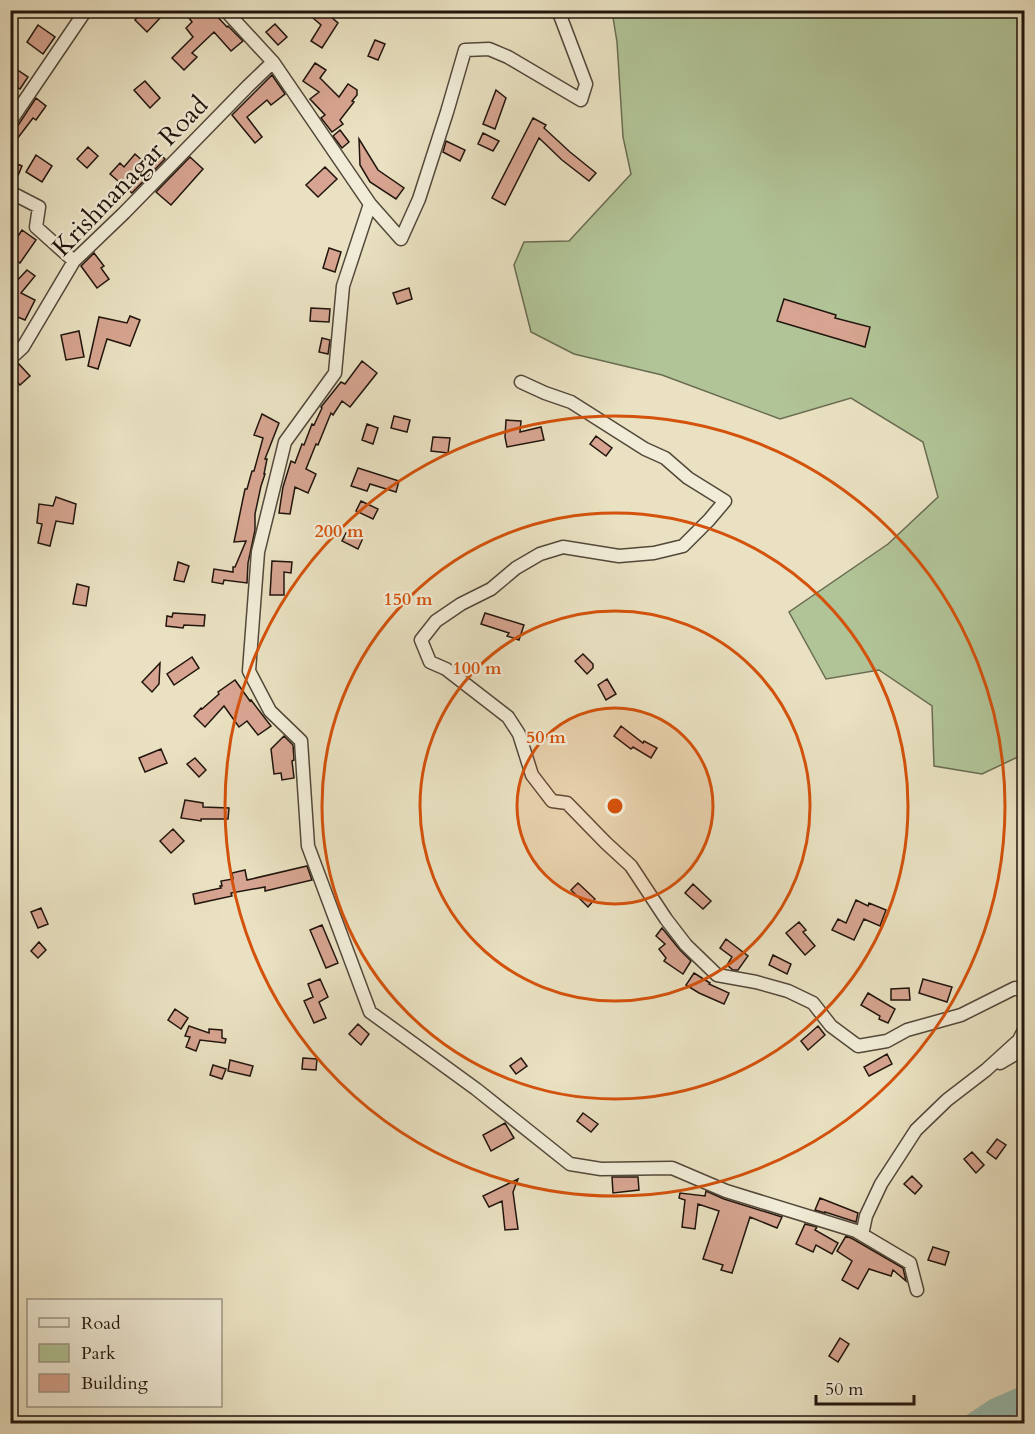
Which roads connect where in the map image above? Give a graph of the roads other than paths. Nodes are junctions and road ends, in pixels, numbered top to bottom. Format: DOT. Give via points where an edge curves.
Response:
graph roads {
  1 [pos="86,10"];
  2 [pos="225,10"];
  3 [pos="558,10"];
  4 [pos="273,62"];
  5 [pos="10,122"];
  6 [pos="10,192"];
  7 [pos="370,204"];
  8 [pos="74,261"];
  9 [pos="10,359"];
  10 [pos="521,382"];
  11 [pos="1024,991"];
  12 [pos="1024,1030"];
  13 [pos="1024,1049"];
  14 [pos="986,1070"];
  15 [pos="862,1235"];
  16 [pos="917,1290"];
  1 -- 5 [label="street"];
  2 -- 4 [label="street"];
  3 -- 7 [label="street" via="586,84 581,100 489,48 465,50 419,200 401,239"];
  4 -- 7 [label="street"];
  4 -- 8 [label="street, Krishnanagar Road"];
  6 -- 8 [label="street" via="39,207 36,227"];
  7 -- 15 [label="street" via="344,286 335,373 285,442 258,552 249,671 270,711 301,741 308,846 370,1012 570,1164 601,1169 672,1168 726,1191"];
  8 -- 9 [label="street, Krishnanagar Road" via="23,347"];
  10 -- 11 [label="street" via="572,402 665,458 725,501 683,546 619,556 563,547 540,554 436,621 421,640 430,662 446,669 508,717 542,790 552,801 567,803 631,866 686,945 717,975 788,991 813,1003 831,1026 858,1046 887,1041 907,1030 961,1015 1015,988"];
  12 -- 14 [label="street" via="1019,1040"];
  13 -- 14 [label="street"];
  14 -- 15 [label="street" via="916,1130 881,1184"];
  15 -- 16 [label="street" via="910,1263"];
}
